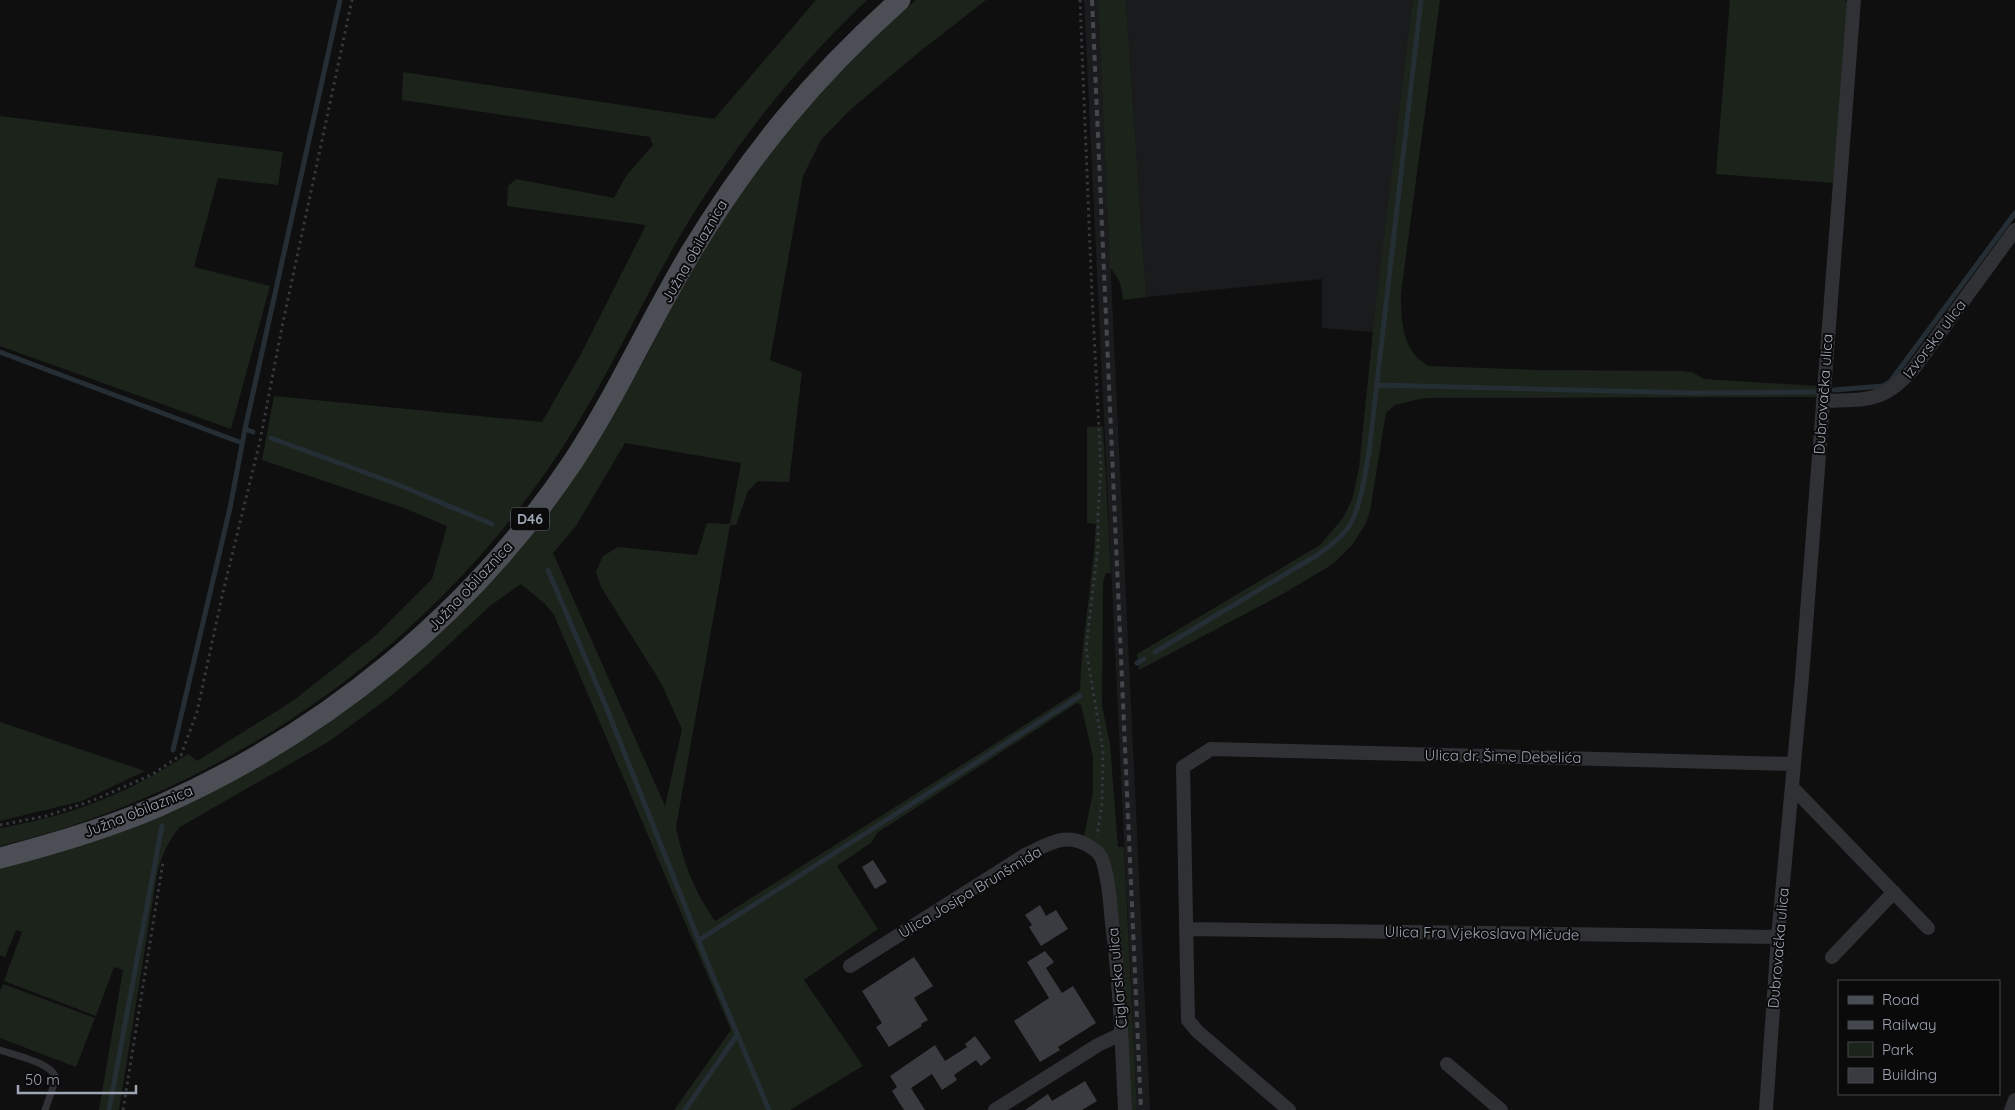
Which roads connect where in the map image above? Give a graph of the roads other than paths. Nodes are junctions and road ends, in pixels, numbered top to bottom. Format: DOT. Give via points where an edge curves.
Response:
graph roads {
  1 [pos="900,0"];
  2 [pos="1854,0"];
  3 [pos="2015,230"];
  4 [pos="1823,401"];
  5 [pos="1794,764"];
  6 [pos="1792,787"];
  7 [pos="1094,849"];
  8 [pos="0,858"];
  9 [pos="1894,892"];
  10 [pos="1928,928"];
  11 [pos="1186,929"];
  12 [pos="1778,937"];
  13 [pos="1832,957"];
  14 [pos="850,966"];
  15 [pos="1121,1034"];
  16 [pos="0,1050"];
  17 [pos="1447,1064"];
  18 [pos="2015,1100"];
  19 [pos="45,1110"];
  20 [pos="995,1110"];
  21 [pos="1125,1110"];
  22 [pos="1289,1110"];
  23 [pos="1501,1110"];
  24 [pos="1766,1110"];
  25 [pos="2011,1110"];
  1 -- 8 [label="main road, Južna obilaznica / D46" via="820,77 730,189 689,255 573,462 494,562 426,632 391,663 312,722 214,779 157,806 96,829"];
  2 -- 4 [label="street, Dubrovačka ulica"];
  3 -- 4 [label="street, Izvorska ulica" via="1903,381 1880,396"];
  4 -- 5 [label="street, Dubrovačka ulica"];
  5 -- 6 [label="street, Dubrovačka ulica"];
  5 -- 11 [label="street, Ulica dr. Šime Debelića" via="1211,748 1183,767"];
  6 -- 9 [label="street"];
  6 -- 12 [label="street, Dubrovačka ulica"];
  7 -- 14 [label="street, Ulica Josipa Brunšmida" via="1067,838 1053,842 1025,856"];
  7 -- 15 [label="street, Ciglarska ulica" via="1101,858 1108,892 1118,971"];
  9 -- 10 [label="street"];
  9 -- 13 [label="street"];
  11 -- 12 [label="street, Ulica Fra Vjekoslava Mičude"];
  11 -- 22 [label="street" via="1188,1020"];
  12 -- 24 [label="street, Dubrovačka ulica"];
  15 -- 20 [label="street"];
  15 -- 21 [label="street, Ciglarska ulica"];
  16 -- 19 [label="lane" via="46,1066 56,1075"];
  17 -- 23 [label="street"];
  18 -- 25 [label="street"];
}
